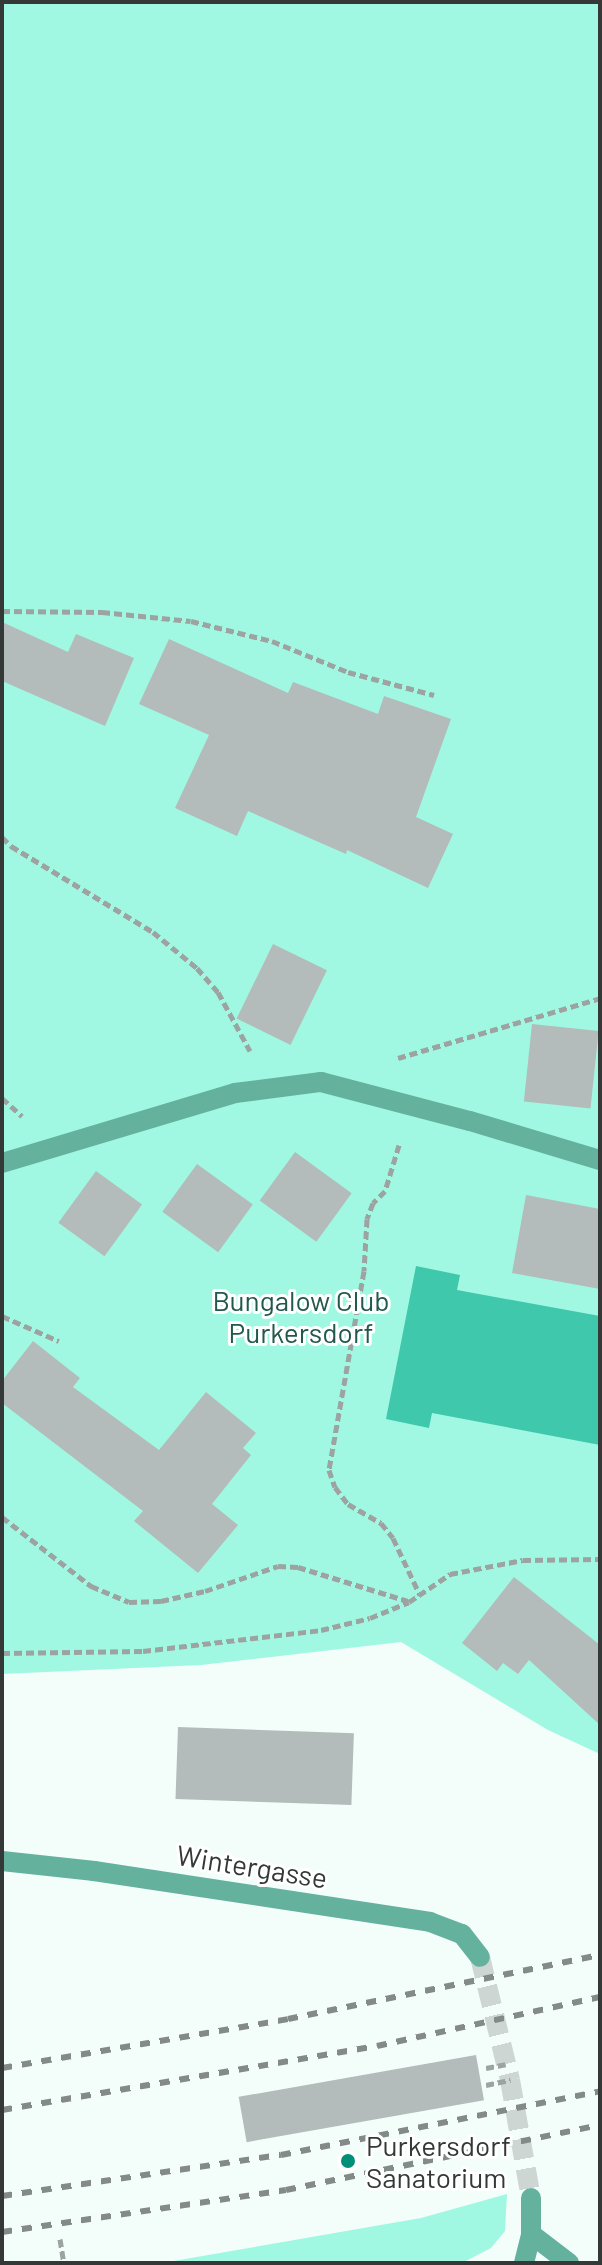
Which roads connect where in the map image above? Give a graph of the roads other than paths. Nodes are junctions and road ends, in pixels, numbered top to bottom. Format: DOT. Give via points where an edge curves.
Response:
graph roads {
  1 [pos="600,1160"];
  2 [pos="2,1163"];
  3 [pos="2,1861"];
  4 [pos="480,1957"];
  5 [pos="531,2198"];
  6 [pos="531,2234"];
  7 [pos="524,2263"];
  8 [pos="569,2263"];
  1 -- 2 [label="street" via="321,1082 263,1087 197,1103"];
  3 -- 4 [label="street, Wintergasse" via="430,1922 462,1934"];
  5 -- 6 [label="street"];
  6 -- 7 [label="street"];
  6 -- 8 [label="street"];
}
